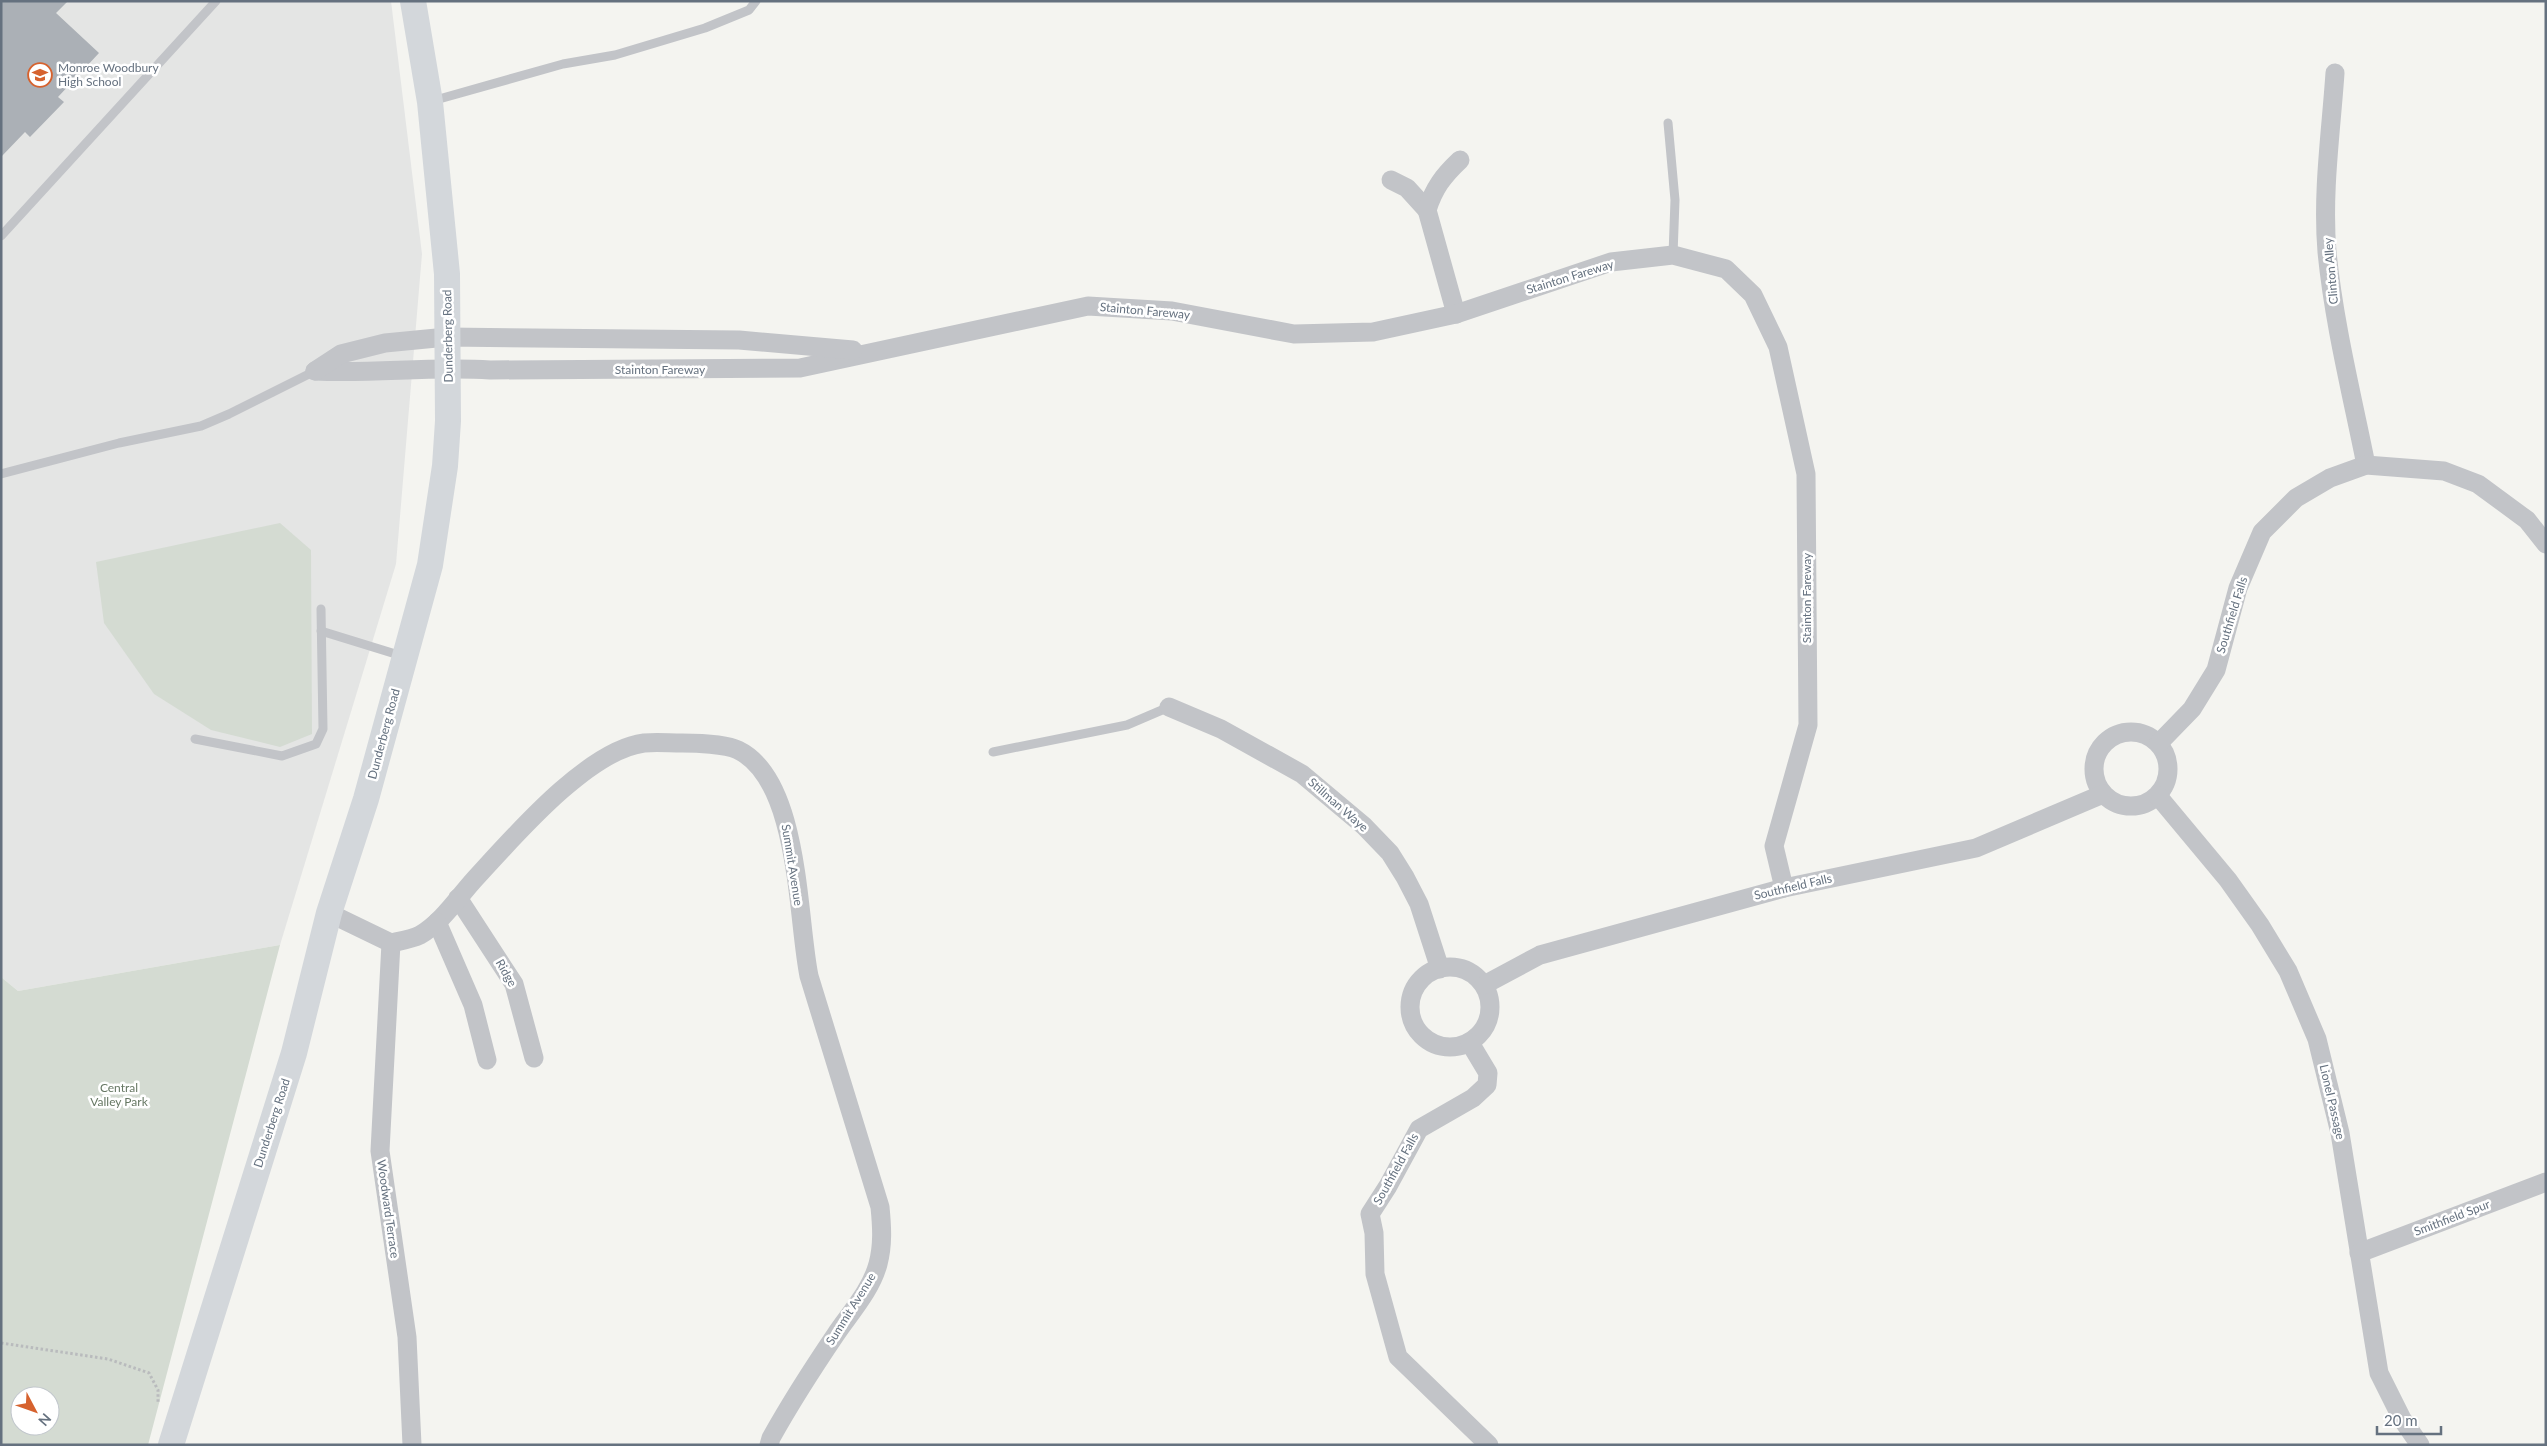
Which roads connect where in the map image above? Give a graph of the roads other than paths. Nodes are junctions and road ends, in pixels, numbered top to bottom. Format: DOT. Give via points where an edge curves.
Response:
graph roads {
  1 [pos="216,1"];
  2 [pos="413,1"];
  3 [pos="756,1"];
  4 [pos="2335,73"];
  5 [pos="430,102"];
  6 [pos="1668,123"];
  7 [pos="1460,160"];
  8 [pos="1391,180"];
  9 [pos="1427,210"];
  10 [pos="1,236"];
  11 [pos="1673,255"];
  12 [pos="1456,314"];
  13 [pos="448,337"];
  14 [pos="607,338"];
  15 [pos="744,340"];
  16 [pos="869,352"];
  17 [pos="449,367"];
  18 [pos="605,370"];
  19 [pos="742,370"];
  20 [pos="316,371"];
  21 [pos="2366,465"];
  22 [pos="1,473"];
  23 [pos="2546,544"];
  24 [pos="321,609"];
  25 [pos="321,631"];
  26 [pos="404,657"];
  27 [pos="1169,707"];
  28 [pos="195,740"];
  29 [pos="2159,743"];
  30 [pos="993,752"];
  31 [pos="2103,794"];
  32 [pos="2158,796"];
  33 [pos="1784,888"];
  34 [pos="458,898"];
  35 [pos="330,913"];
  36 [pos="437,922"];
  37 [pos="391,943"];
  38 [pos="1440,969"];
  39 [pos="1484,985"];
  40 [pos="1470,1042"];
  41 [pos="534,1058"];
  42 [pos="487,1060"];
  43 [pos="2546,1182"];
  44 [pos="2359,1254"];
  45 [pos="171,1445"];
  46 [pos="412,1445"];
  47 [pos="769,1445"];
  48 [pos="1489,1445"];
  49 [pos="2420,1445"];
  1 -- 10 [label="lane"];
  2 -- 5 [label="street, Dunderberg Road"];
  3 -- 5 [label="lane" via="749,10 705,28 615,55 563,64"];
  4 -- 21 [label="street, Clinton Alley" via="2327,191 2327,250 2334,305"];
  5 -- 13 [label="street, Dunderberg Road" via="447,274"];
  6 -- 11 [label="lane" via="1675,200"];
  7 -- 9 [label="street" via="1441,177"];
  8 -- 9 [label="street" via="1407,188"];
  9 -- 12 [label="street"];
  11 -- 12 [label="street, Stainton Fareway" via="1610,262"];
  11 -- 33 [label="street, Stainton Fareway" via="1726,269 1753,295 1778,347 1806,474 1808,725 1774,846"];
  12 -- 16 [label="street, Stainton Fareway" via="1373,332 1294,334 1172,311 1088,306"];
  13 -- 14 [label="street, Stainton Fareway"];
  13 -- 17 [label="street, Dunderberg Road"];
  13 -- 20 [label="street, Stainton Fareway" via="376,345 341,354"];
  14 -- 15 [label="street, Stainton Fareway"];
  14 -- 18 [label="street"];
  15 -- 16 [label="street, Stainton Fareway"];
  15 -- 19 [label="street"];
  16 -- 19 [label="street, Stainton Fareway" via="800,368"];
  17 -- 18 [label="street, Stainton Fareway"];
  17 -- 20 [label="street, Stainton Fareway" via="349,373"];
  17 -- 26 [label="street, Dunderberg Road" via="444,475 430,565"];
  18 -- 19 [label="street, Stainton Fareway"];
  20 -- 22 [label="lane" via="201,426"];
  21 -- 23 [label="street, Southfield Falls" via="2444,471 2478,484 2527,520"];
  21 -- 29 [label="street, Southfield Falls" via="2330,478 2296,498 2262,532 2238,588 2216,670 2192,709"];
  24 -- 25 [label="lane"];
  25 -- 26 [label="lane"];
  25 -- 28 [label="lane" via="323,729 316,744 282,756"];
  26 -- 35 [label="street, Dunderberg Road" via="366,799"];
  27 -- 30 [label="lane" via="1127,725"];
  27 -- 38 [label="street, Stillman Waye" via="1221,729 1302,774 1364,826 1390,853 1405,877 1418,904"];
  29 -- 31 [label="street" via="2147,734 2133,731 2118,733 2106,741 2097,752 2094,767 2095,781"];
  29 -- 32 [label="street" via="2169,770 2166,784"];
  31 -- 32 [label="street" via="2115,803 2130,806 2145,804"];
  31 -- 33 [label="street, Southfield Falls" via="1976,848"];
  32 -- 44 [label="street, Lionel Passage" via="2228,880 2288,970 2317,1039 2340,1133"];
  33 -- 39 [label="street, Southfield Falls" via="1540,955"];
  34 -- 36 [label="street, Summit Avenue"];
  34 -- 41 [label="street, Ridge" via="514,984"];
  34 -- 47 [label="street, Summit Avenue" via="570,782 617,752 643,743 694,743 738,749 763,770 780,804 787,828 809,976 880,1207 883,1227 878,1266 868,1286 798,1391"];
  35 -- 37 [label="street"];
  35 -- 45 [label="street, Dunderberg Road" via="294,1053"];
  36 -- 37 [label="street, Summit Avenue" via="419,935"];
  36 -- 42 [label="street" via="473,1005"];
  37 -- 46 [label="street, Woodward Terrace" via="380,1151 407,1337"];
  38 -- 39 [label="street" via="1465,970"];
  38 -- 40 [label="street" via="1425,977 1414,990 1410,1007 1414,1024 1424,1038 1438,1046 1454,1048"];
  39 -- 40 [label="street" via="1490,1000 1490,1016 1483,1032"];
  40 -- 48 [label="street, Southfield Falls" via="1488,1073 1487,1086 1473,1098 1419,1129 1370,1214 1375,1274 1398,1357"];
  43 -- 44 [label="street, Smithfield Spur"];
  44 -- 49 [label="street, Lionel Passage" via="2379,1372 2402,1419"];
}
